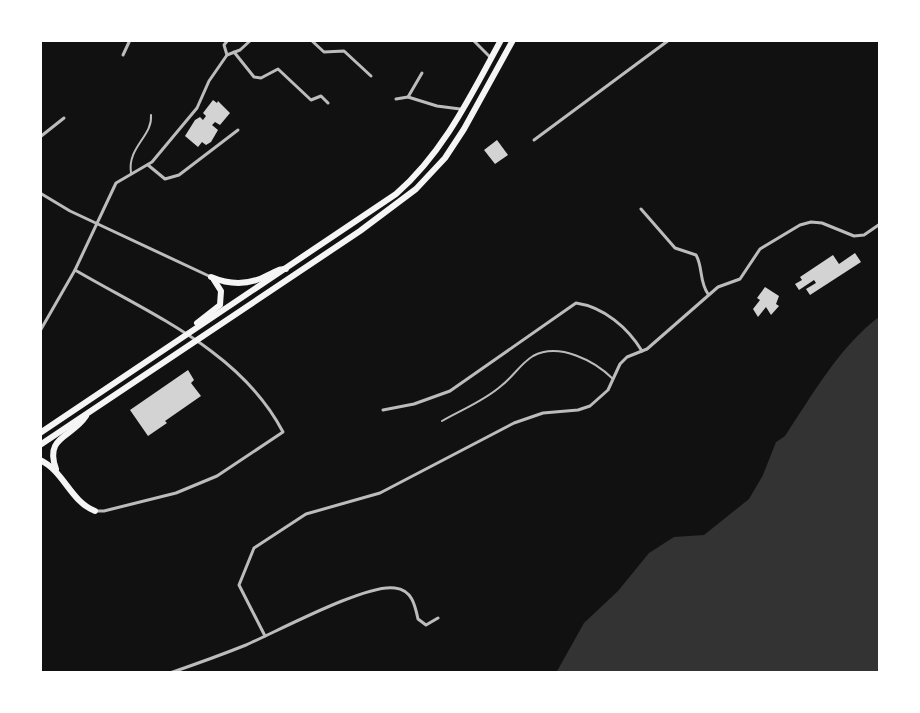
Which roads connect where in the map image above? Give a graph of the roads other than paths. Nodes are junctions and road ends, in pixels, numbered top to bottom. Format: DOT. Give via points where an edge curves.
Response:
graph roads {
  1 [pos="130,40"];
  2 [pos="228,40"];
  3 [pos="251,40"];
  4 [pos="311,40"];
  5 [pos="473,40"];
  6 [pos="501,40"];
  7 [pos="513,40"];
  8 [pos="669,40"];
  9 [pos="219,41"];
  10 [pos="224,45"];
  11 [pos="234,52"];
  12 [pos="123,55"];
  13 [pos="227,55"];
  14 [pos="492,58"];
  15 [pos="422,73"];
  16 [pos="371,76"];
  17 [pos="408,97"];
  18 [pos="396,99"];
  19 [pos="328,103"];
  20 [pos="464,109"];
  21 [pos="151,115"];
  22 [pos="64,118"];
  23 [pos="238,130"];
  24 [pos="40,134"];
  25 [pos="534,140"];
  26 [pos="148,165"];
  27 [pos="131,173"];
  28 [pos="40,193"];
  29 [pos="641,209"];
  30 [pos="99,223"];
  31 [pos="880,224"];
  32 [pos="286,269"];
  33 [pos="75,270"];
  34 [pos="211,277"];
  35 [pos="708,294"];
  36 [pos="195,330"];
  37 [pos="40,331"];
  38 [pos="642,351"];
  39 [pos="613,379"];
  40 [pos="383,410"];
  41 [pos="89,412"];
  42 [pos="442,421"];
  43 [pos="40,433"];
  44 [pos="40,445"];
  45 [pos="40,460"];
  46 [pos="56,469"];
  47 [pos="95,511"];
  48 [pos="438,618"];
  49 [pos="265,636"];
  50 [pos="170,673"];
  1 -- 12 [label="street"];
  2 -- 10 [label="street"];
  3 -- 11 [label="street"];
  4 -- 16 [label="street" via="324,52 344,51"];
  5 -- 14 [label="street"];
  6 -- 14 [label="highway"];
  7 -- 41 [label="highway" via="445,158 409,195"];
  8 -- 25 [label="street"];
  9 -- 10 [label="street"];
  10 -- 13 [label="street"];
  11 -- 13 [label="street"];
  11 -- 19 [label="street" via="254,77 278,69 311,100 321,96"];
  13 -- 26 [label="street" via="197,108"];
  14 -- 20 [label="highway"];
  15 -- 17 [label="street"];
  17 -- 18 [label="street"];
  17 -- 20 [label="street"];
  20 -- 32 [label="highway" via="413,180"];
  21 -- 27 [label="lane" via="152,123 132,153"];
  22 -- 24 [label="street"];
  23 -- 26 [label="street" via="179,175 165,179"];
  26 -- 27 [label="street"];
  27 -- 30 [label="street" via="116,183"];
  28 -- 30 [label="street"];
  29 -- 35 [label="street" via="675,248 696,255"];
  30 -- 33 [label="street"];
  30 -- 34 [label="street"];
  31 -- 35 [label="street" via="854,236 822,223 800,225 760,249 740,279"];
  32 -- 34 [label="highway" via="243,283"];
  32 -- 36 [label="highway"];
  33 -- 37 [label="street"];
  33 -- 47 [label="street" via="209,349 251,385 283,432 217,476 176,493"];
  34 -- 36 [label="highway" via="221,291 220,305"];
  35 -- 38 [label="street"];
  36 -- 43 [label="highway"];
  38 -- 39 [label="street" via="627,357"];
  38 -- 40 [label="street" via="622,325 576,303 450,391"];
  39 -- 42 [label="lane" via="584,357 537,354 503,385"];
  39 -- 49 [label="street" via="590,406 514,423 380,493 306,514 254,548 239,585"];
  41 -- 44 [label="highway"];
  41 -- 46 [label="highway" via="56,443"];
  45 -- 46 [label="highway"];
  46 -- 47 [label="highway" via="81,502"];
  48 -- 49 [label="street" via="426,625 418,619 415,601 393,587 360,594"];
  49 -- 50 [label="street"];
}
